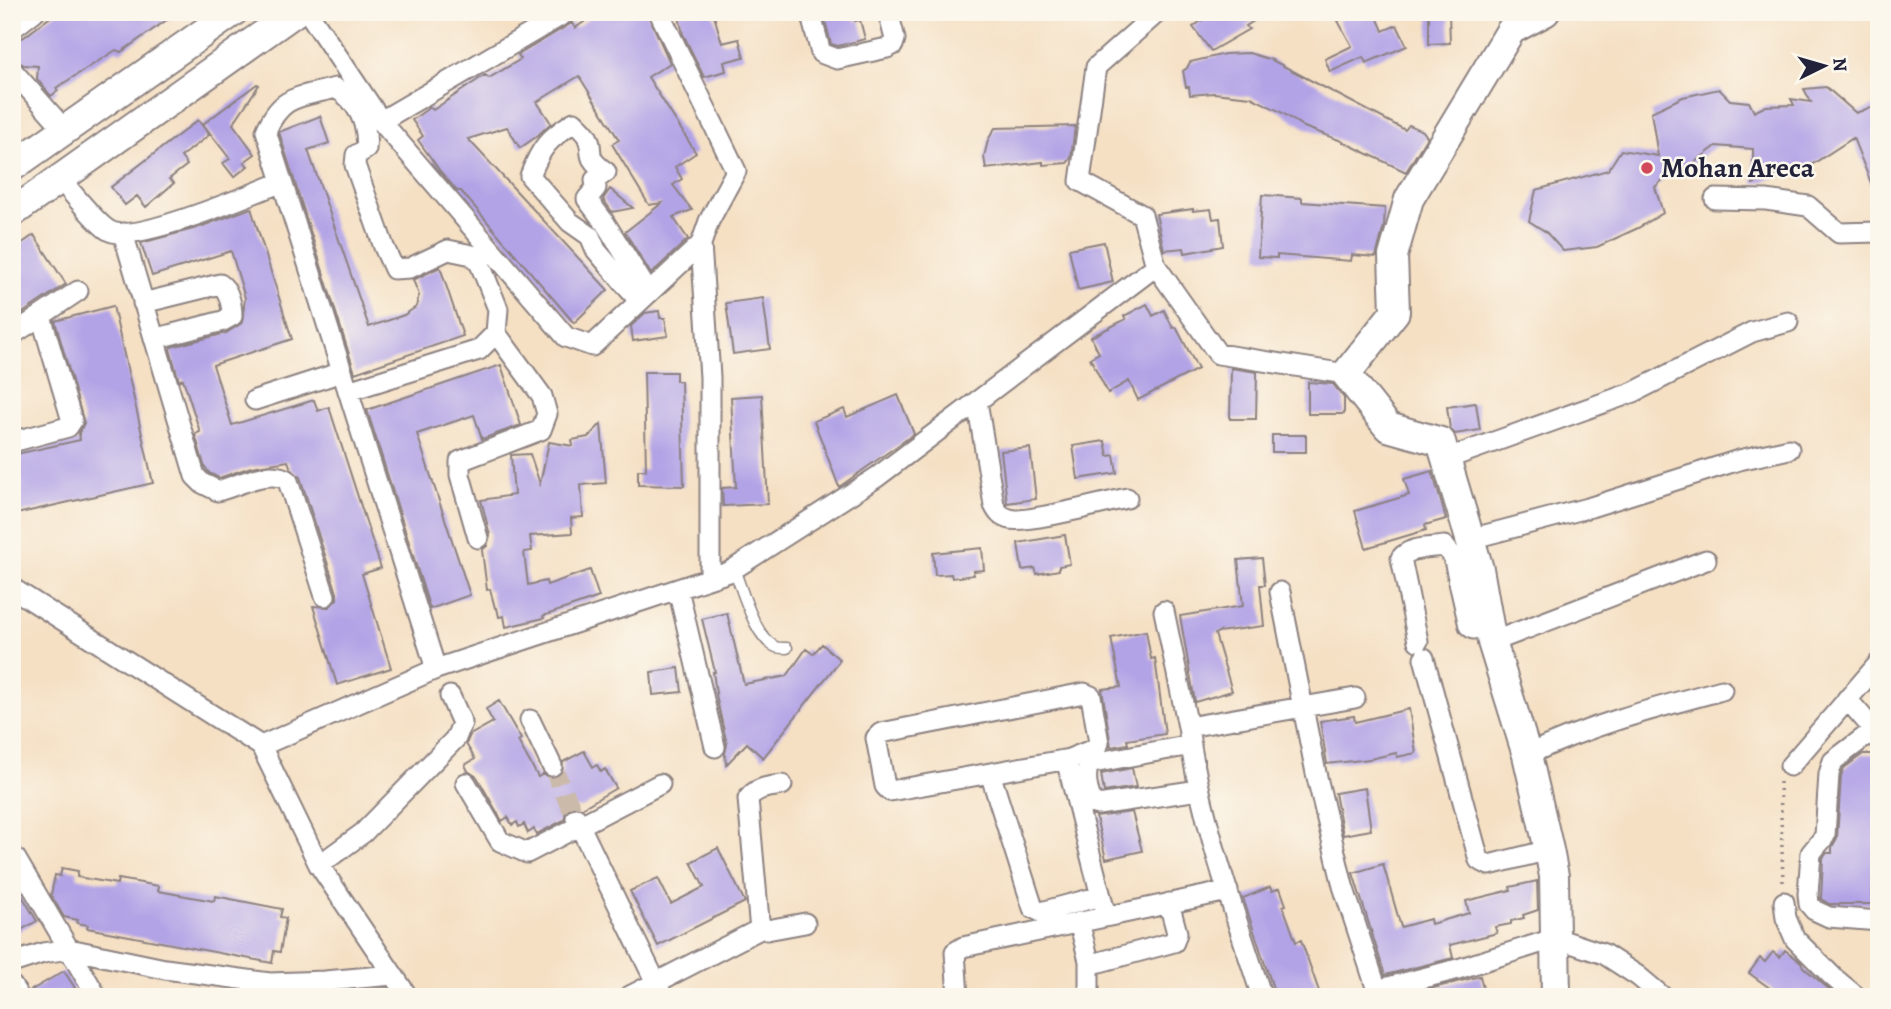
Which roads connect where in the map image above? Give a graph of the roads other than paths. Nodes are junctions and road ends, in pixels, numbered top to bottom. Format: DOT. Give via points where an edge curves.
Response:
graph roads {
  1 [pos="34,12"];
  2 [pos="233,12"];
  3 [pos="295,12"];
  4 [pos="308,12"];
  5 [pos="566,12"];
  6 [pos="659,12"];
  7 [pos="810,12"];
  8 [pos="888,12"];
  9 [pos="1158,12"];
  10 [pos="1545,12"];
  11 [pos="1510,21"];
  12 [pos="12,29"];
  13 [pos="12,70"];
  14 [pos="381,121"];
  15 [pos="65,130"];
  16 [pos="84,162"];
  17 [pos="12,167"];
  18 [pos="60,179"];
  19 [pos="282,182"];
  20 [pos="1715,199"];
  21 [pos="12,213"];
  22 [pos="1879,232"];
  23 [pos="123,233"];
  24 [pos="701,244"];
  25 [pos="1156,266"];
  26 [pos="78,291"];
  27 [pos="644,297"];
  28 [pos="143,303"];
  29 [pos="41,316"];
  30 [pos="1788,322"];
  31 [pos="496,333"];
  32 [pos="12,335"];
  33 [pos="154,339"];
  34 [pos="1346,374"];
  35 [pos="345,382"];
  36 [pos="255,400"];
  37 [pos="977,401"];
  38 [pos="12,442"];
  39 [pos="1790,449"];
  40 [pos="1446,459"];
  41 [pos="1127,498"];
  42 [pos="478,538"];
  43 [pos="1470,540"];
  44 [pos="1706,560"];
  45 [pos="734,569"];
  46 [pos="710,578"];
  47 [pos="12,588"];
  48 [pos="678,589"];
  49 [pos="1280,592"];
  50 [pos="325,596"];
  51 [pos="1164,611"];
  52 [pos="1490,633"];
  53 [pos="787,648"];
  54 [pos="1879,663"];
  55 [pos="436,669"];
  56 [pos="1722,690"];
  57 [pos="450,696"];
  58 [pos="1355,698"];
  59 [pos="1847,699"];
  60 [pos="1303,708"];
  61 [pos="530,720"];
  62 [pos="1876,730"];
  63 [pos="1190,736"];
  64 [pos="261,746"];
  65 [pos="715,747"];
  66 [pos="1527,755"];
  67 [pos="1069,759"];
  68 [pos="552,766"];
  69 [pos="1790,766"];
  70 [pos="990,773"];
  71 [pos="466,783"];
  72 [pos="660,784"];
  73 [pos="782,785"];
  74 [pos="1199,790"];
  75 [pos="577,822"];
  76 [pos="1549,850"];
  77 [pos="12,858"];
  78 [pos="318,865"];
  79 [pos="1228,891"];
  80 [pos="1101,896"];
  81 [pos="1784,902"];
  82 [pos="1169,903"];
  83 [pos="1106,916"];
  84 [pos="1879,921"];
  85 [pos="1079,922"];
  86 [pos="805,923"];
  87 [pos="762,928"];
  88 [pos="1556,938"];
  89 [pos="69,949"];
  90 [pos="1089,961"];
  91 [pos="12,963"];
  92 [pos="393,975"];
  93 [pos="12,986"];
  94 [pos="659,990"];
  95 [pos="1377,993"];
  96 [pos="19,997"];
  97 [pos="97,997"];
  98 [pos="408,997"];
  99 [pos="628,997"];
  100 [pos="958,997"];
  101 [pos="1089,997"];
  102 [pos="1262,997"];
  103 [pos="1556,997"];
  104 [pos="1663,997"];
  105 [pos="1857,997"];
  1 -- 12 [label="street"];
  2 -- 15 [label="street"];
  3 -- 16 [label="street"];
  4 -- 14 [label="street"];
  5 -- 14 [label="street"];
  6 -- 24 [label="street" via="736,171"];
  7 -- 8 [label="street" via="821,53 837,59 893,44"];
  9 -- 25 [label="street" via="1096,67 1080,181 1142,215"];
  10 -- 11 [label="street"];
  11 -- 34 [label="street" via="1409,199 1393,256 1395,312"];
  13 -- 15 [label="street"];
  14 -- 27 [label="street" via="565,337 592,346"];
  15 -- 16 [label="street"];
  15 -- 17 [label="street"];
  16 -- 18 [label="street"];
  18 -- 21 [label="street"];
  18 -- 23 [label="street" via="109,232"];
  19 -- 23 [label="street" via="168,225"];
  19 -- 31 [label="street" via="266,131 274,112 286,101 335,88 345,93 354,101 367,136 366,149 356,155 355,165 394,269 411,268 448,250 472,255 498,309"];
  19 -- 35 [label="street"];
  20 -- 22 [label="street" via="1808,206 1839,233"];
  23 -- 28 [label="street"];
  24 -- 27 [label="street"];
  24 -- 46 [label="street" via="710,377"];
  25 -- 34 [label="street" via="1218,354"];
  25 -- 37 [label="street"];
  26 -- 29 [label="street"];
  27 -- 27 [label="street" via="530,176 539,153 574,122 588,137 596,166 606,172 595,180 596,188 587,199"];
  28 -- 33 [label="street"];
  28 -- 33 [label="street" via="220,284 232,307 232,316 223,321"];
  29 -- 32 [label="street"];
  29 -- 38 [label="street" via="72,421 68,427"];
  30 -- 40 [label="street" via="1752,332 1634,393"];
  31 -- 35 [label="street" via="479,350"];
  31 -- 42 [label="street" via="542,396 547,414 541,430 460,461"];
  33 -- 50 [label="street" via="195,475 218,492 268,476 288,481"];
  34 -- 40 [label="street" via="1388,427 1441,442"];
  35 -- 36 [label="street"];
  35 -- 55 [label="street"];
  37 -- 41 [label="street" via="999,514 1012,520 1029,519"];
  37 -- 45 [label="street" via="877,477"];
  39 -- 43 [label="street"];
  40 -- 43 [label="street"];
  43 -- 52 [label="street"];
  44 -- 52 [label="street"];
  45 -- 46 [label="street"];
  45 -- 53 [label="lane" via="766,640 777,648"];
  46 -- 48 [label="street"];
  47 -- 64 [label="street"];
  48 -- 55 [label="street"];
  48 -- 65 [label="street"];
  49 -- 60 [label="street"];
  51 -- 63 [label="street"];
  52 -- 66 [label="street"];
  52 -- 76 [label="street" via="1469,626 1449,549 1404,553 1401,558 1421,650 1479,860 1489,865"];
  54 -- 59 [label="street"];
  55 -- 64 [label="street"];
  56 -- 66 [label="street" via="1568,735"];
  57 -- 78 [label="street" via="462,723 456,738 363,832"];
  58 -- 60 [label="street"];
  59 -- 62 [label="street"];
  59 -- 69 [label="street"];
  60 -- 63 [label="street"];
  60 -- 95 [label="street" via="1343,886"];
  61 -- 68 [label="street"];
  62 -- 84 [label="street" via="1833,761 1825,836 1811,852 1808,894 1814,910 1829,917"];
  63 -- 74 [label="street"];
  63 -- 74 [label="street" via="1093,763 1086,775 1089,795 1098,805"];
  64 -- 78 [label="street"];
  66 -- 76 [label="street"];
  67 -- 70 [label="street"];
  67 -- 70 [label="street" via="1099,743 1091,696 1084,693 916,725 876,738 890,792"];
  67 -- 80 [label="street"];
  70 -- 80 [label="street" via="1033,908 1041,912"];
  71 -- 75 [label="street" via="500,841 527,853"];
  72 -- 75 [label="street"];
  73 -- 87 [label="street" via="753,792 748,799"];
  74 -- 79 [label="street"];
  75 -- 94 [label="street"];
  76 -- 88 [label="street"];
  77 -- 89 [label="street"];
  78 -- 92 [label="street"];
  79 -- 82 [label="street"];
  79 -- 102 [label="street"];
  80 -- 83 [label="street"];
  81 -- 105 [label="street" via="1796,939"];
  82 -- 83 [label="street"];
  82 -- 90 [label="street" via="1177,933 1174,942"];
  83 -- 85 [label="street"];
  85 -- 90 [label="street"];
  85 -- 100 [label="street" via="963,947 955,952"];
  86 -- 87 [label="street"];
  87 -- 94 [label="street"];
  88 -- 95 [label="street"];
  88 -- 103 [label="street"];
  88 -- 104 [label="street" via="1604,954"];
  89 -- 91 [label="street"];
  89 -- 92 [label="street" via="165,969 270,983"];
  89 -- 97 [label="street"];
  90 -- 101 [label="street"];
  92 -- 98 [label="street"];
  93 -- 96 [label="street"];
  94 -- 99 [label="street"];
}
